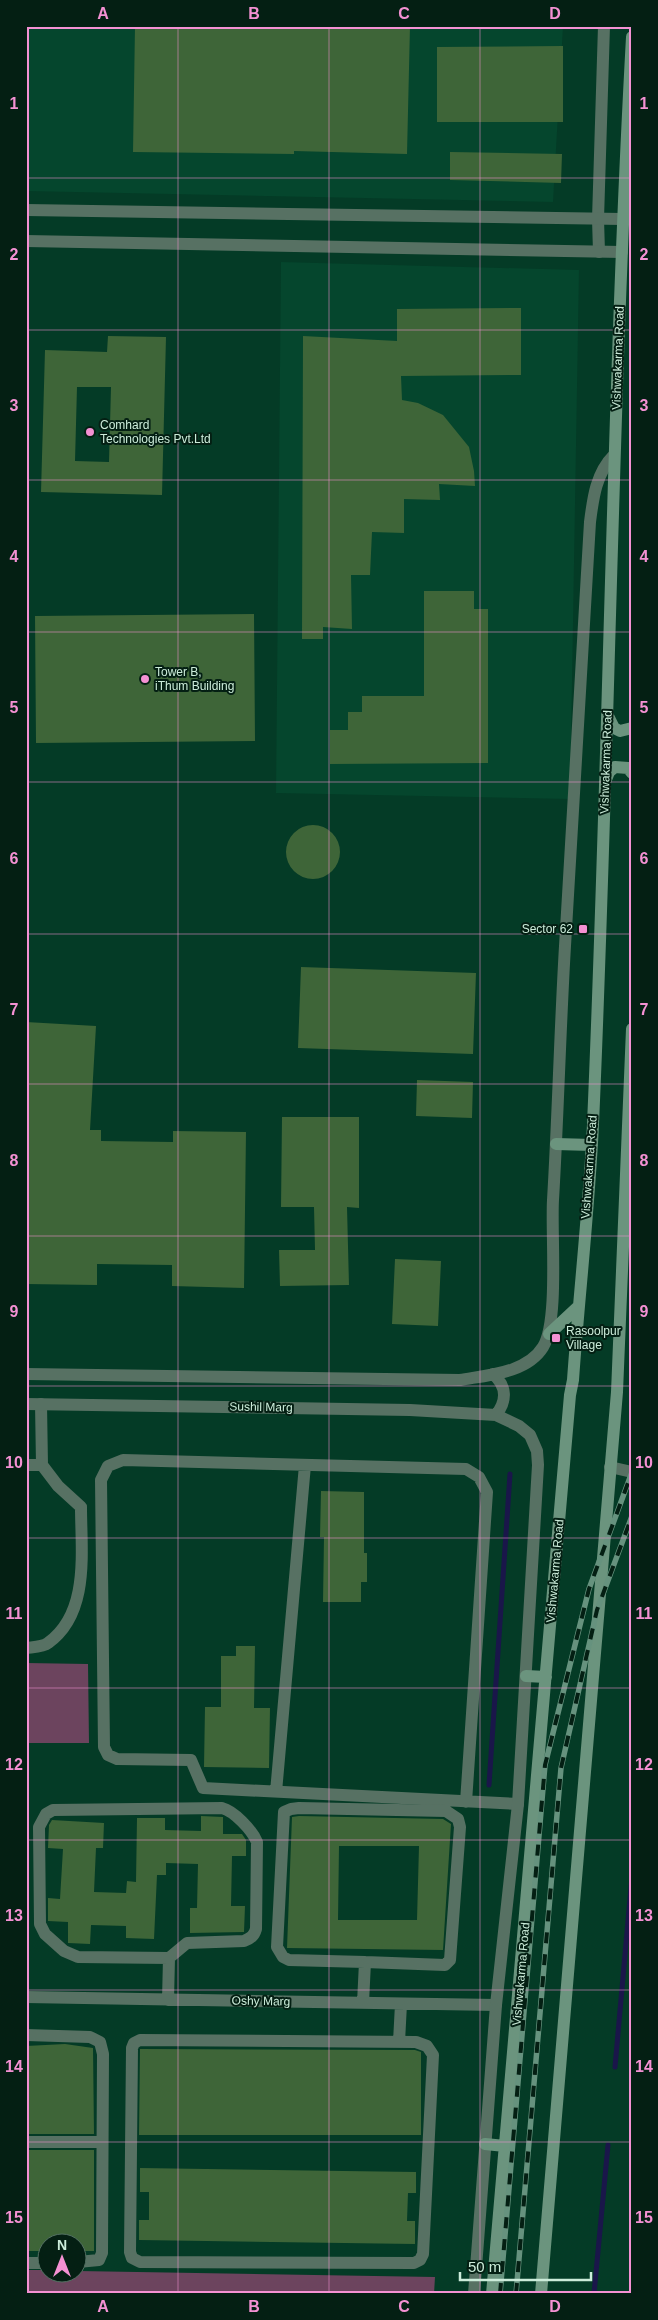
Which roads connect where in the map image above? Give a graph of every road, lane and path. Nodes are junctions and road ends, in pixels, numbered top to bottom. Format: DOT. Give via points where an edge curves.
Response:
graph roads {
  1 [pos="604,26"];
  2 [pos="632,37"];
  3 [pos="26,210"];
  4 [pos="598,219"];
  5 [pos="622,219"];
  6 [pos="26,241"];
  7 [pos="599,252"];
  8 [pos="622,252"];
  9 [pos="614,456"];
  10 [pos="608,713"];
  11 [pos="632,728"];
  12 [pos="632,772"];
  13 [pos="605,782"];
  14 [pos="632,1029"];
  15 [pos="632,1059"];
  16 [pos="556,1144"];
  17 [pos="592,1145"];
  18 [pos="629,1159"];
  19 [pos="579,1306"];
  20 [pos="549,1334"];
  21 [pos="26,1374"];
  22 [pos="493,1374"];
  23 [pos="26,1404"];
  24 [pos="41,1404"];
  25 [pos="496,1415"];
  26 [pos="26,1464"];
  27 [pos="42,1465"];
  28 [pos="305,1465"];
  29 [pos="610,1467"];
  30 [pos="632,1472"];
  31 [pos="26,1648"];
  32 [pos="526,1676"];
  33 [pos="546,1677"];
  34 [pos="276,1792"];
  35 [pos="466,1802"];
  36 [pos="518,1804"];
  37 [pos="169,1958"];
  38 [pos="365,1962"];
  39 [pos="26,1998"];
  40 [pos="168,2000"];
  41 [pos="363,2003"];
  42 [pos="401,2004"];
  43 [pos="496,2005"];
  44 [pos="26,2035"];
  45 [pos="400,2042"];
  46 [pos="26,2142"];
  47 [pos="102,2142"];
  48 [pos="485,2144"];
  49 [pos="505,2146"];
  50 [pos="88,2261"];
  51 [pos="474,2294"];
  52 [pos="492,2294"];
  53 [pos="541,2294"];
  1 -- 4 [label="street"];
  2 -- 5 [label="main road, Vishwakarma Road"];
  3 -- 4 [label="street"];
  4 -- 5 [label="street"];
  4 -- 7 [label="street"];
  5 -- 8 [label="main road, Vishwakarma Road"];
  6 -- 7 [label="street"];
  7 -- 8 [label="street"];
  8 -- 9 [label="main road, Vishwakarma Road"];
  9 -- 10 [label="main road, Vishwakarma Road"];
  9 -- 16 [label="street" via="605,464 594,493 590,522"];
  10 -- 11 [label="main road" via="614,728 620,731"];
  10 -- 13 [label="main road, Vishwakarma Road"];
  12 -- 13 [label="main road" via="628,768 615,767"];
  13 -- 17 [label="main road, Vishwakarma Road"];
  14 -- 15 [label="main road"];
  15 -- 18 [label="main road"];
  16 -- 17 [label="main road"];
  16 -- 20 [label="street"];
  17 -- 19 [label="main road, Vishwakarma Road"];
  18 -- 29 [label="main road"];
  19 -- 20 [label="main road"];
  19 -- 33 [label="main road, Vishwakarma Road"];
  20 -- 22 [label="street" via="543,1348 534,1357 508,1371"];
  21 -- 22 [label="street" via="460,1380"];
  22 -- 25 [label="street" via="504,1392 504,1400"];
  23 -- 24 [label="street, Sushil Marg"];
  24 -- 25 [label="street, Sushil Marg" via="400,1410"];
  24 -- 27 [label="street"];
  25 -- 32 [label="street" via="530,1435 537,1451"];
  26 -- 27 [label="street"];
  27 -- 31 [label="street" via="58,1486 81,1507 80,1590 67,1624 47,1644"];
  28 -- 34 [label="street"];
  28 -- 34 [label="street" via="123,1460 108,1466 101,1480 104,1748 108,1755 117,1758 191,1760 203,1788"];
  28 -- 35 [label="street" via="466,1469 479,1477 487,1492"];
  29 -- 30 [label="street"];
  29 -- 53 [label="main road"];
  32 -- 33 [label="main road"];
  32 -- 36 [label="street"];
  33 -- 49 [label="main road, Vishwakarma Road"];
  34 -- 35 [label="street"];
  35 -- 36 [label="street"];
  36 -- 43 [label="street"];
  37 -- 37 [label="street" via="70,1956 46,1934 40,1924 39,1827 46,1814 53,1810 222,1808 252,1832 258,1846 254,1936 244,1942 187,1943"];
  37 -- 40 [label="street"];
  38 -- 38 [label="street" via="289,1960 279,1952 284,1812 291,1808 446,1811 453,1815 460,1827 450,1960 444,1964"];
  38 -- 41 [label="street"];
  39 -- 40 [label="street, Oshy Marg"];
  40 -- 41 [label="street, Oshy Marg"];
  41 -- 42 [label="street, Oshy Marg"];
  42 -- 43 [label="street, Oshy Marg"];
  42 -- 45 [label="street"];
  43 -- 48 [label="street"];
  44 -- 47 [label="street" via="90,2037 100,2042 103,2054"];
  45 -- 45 [label="street" via="427,2046 433,2055 423,2254 420,2260 414,2263 140,2262 132,2258 134,2043 140,2040"];
  46 -- 47 [label="street"];
  47 -- 50 [label="street" via="102,2254 99,2260"];
  48 -- 49 [label="main road"];
  48 -- 51 [label="street"];
  49 -- 52 [label="main road, Vishwakarma Road"];
}
